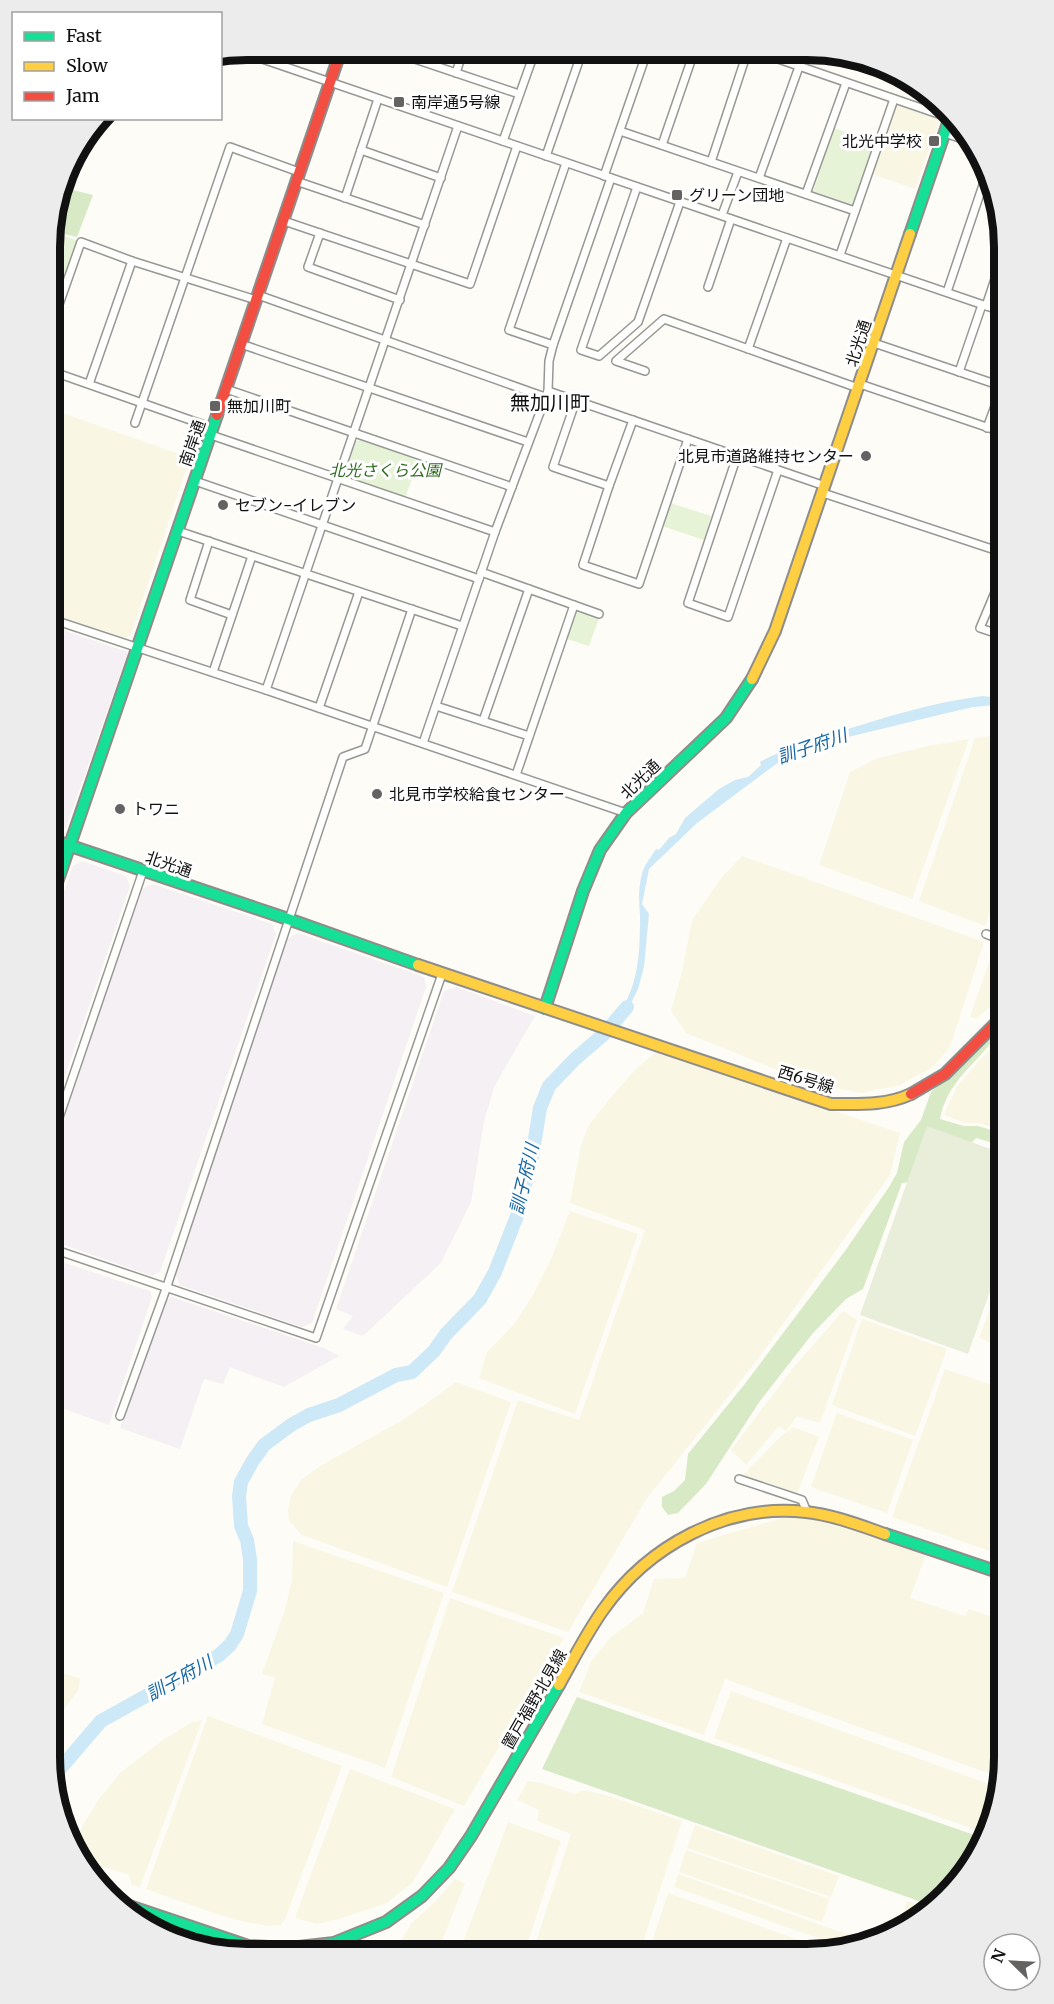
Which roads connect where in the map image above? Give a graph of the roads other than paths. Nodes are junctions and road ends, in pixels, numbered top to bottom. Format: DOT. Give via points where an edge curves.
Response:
graph roads {
  1 [pos="265,60"];
  2 [pos="338,60"];
  3 [pos="424,60"];
  4 [pos="460,60"];
  5 [pos="532,60"];
  6 [pos="579,60"];
  7 [pos="644,60"];
  8 [pos="691,60"];
  9 [pos="745,60"];
  10 [pos="781,60"];
  11 [pos="801,60"];
  12 [pos="799,66"];
  13 [pos="456,73"];
  14 [pos="330,82"];
  15 [pos="846,83"];
  16 [pos="519,94"];
  17 [pos="378,99"];
  18 [pos="894,99"];
  19 [pos="938,114"];
  20 [pos="948,124"];
  21 [pos="458,126"];
  22 [pos="620,131"];
  23 [pos="945,133"];
  24 [pos="959,138"];
  25 [pos="503,141"];
  26 [pos="662,145"];
  27 [pos="517,146"];
  28 [pos="361,150"];
  29 [pos="546,156"];
  30 [pos="711,162"];
  31 [pos="566,163"];
  32 [pos="738,172"];
  33 [pos="298,177"];
  34 [pos="608,177"];
  35 [pos="441,178"];
  36 [pos="759,178"];
  37 [pos="983,185"];
  38 [pos="637,187"];
  39 [pos="806,194"];
  40 [pos="345,198"];
  41 [pos="680,202"];
  42 [pos="855,211"];
  43 [pos="722,216"];
  44 [pos="731,219"];
  45 [pos="284,221"];
  46 [pos="425,225"];
  47 [pos="320,233"];
  48 [pos="786,238"];
  49 [pos="840,255"];
  50 [pos="132,261"];
  51 [pos="412,265"];
  52 [pos="896,275"];
  53 [pos="185,278"];
  54 [pos="994,280"];
  55 [pos="708,286"];
  56 [pos="947,292"];
  57 [pos="257,298"];
  58 [pos="400,300"];
  59 [pos="60,302"];
  60 [pos="984,305"];
  61 [pos="994,308"];
  62 [pos="386,340"];
  63 [pos="874,343"];
  64 [pos="241,344"];
  65 [pos="553,345"];
  66 [pos="748,349"];
  67 [pos="645,371"];
  68 [pos="959,372"];
  69 [pos="60,374"];
  70 [pos="89,384"];
  71 [pos="994,384"];
  72 [pos="859,386"];
  73 [pos="370,387"];
  74 [pos="226,389"];
  75 [pos="546,394"];
  76 [pos="576,400"];
  77 [pos="142,403"];
  78 [pos="994,410"];
  79 [pos="633,420"];
  80 [pos="135,423"];
  81 [pos="987,428"];
  82 [pos="994,430"];
  83 [pos="212,431"];
  84 [pos="355,432"];
  85 [pos="688,439"];
  86 [pos="528,442"];
  87 [pos="737,456"];
  88 [pos="778,470"];
  89 [pos="339,480"];
  90 [pos="195,481"];
  91 [pos="609,486"];
  92 [pos="512,487"];
  93 [pos="824,490"];
  94 [pos="323,524"];
  95 [pos="178,531"];
  96 [pos="495,532"];
  97 [pos="209,541"];
  98 [pos="994,550"];
  99 [pos="252,556"];
  100 [pos="305,574"];
  101 [pos="480,576"];
  102 [pos="529,589"];
  103 [pos="359,592"];
  104 [pos="994,595"];
  105 [pos="574,605"];
  106 [pos="412,609"];
  107 [pos="599,614"];
  108 [pos="232,615"];
  109 [pos="60,622"];
  110 [pos="462,626"];
  111 [pos="994,633"];
  112 [pos="138,648"];
  113 [pos="213,672"];
  114 [pos="266,690"];
  115 [pos="436,706"];
  116 [pos="319,708"];
  117 [pos="483,721"];
  118 [pos="373,727"];
  119 [pos="529,736"];
  120 [pos="423,743"];
  121 [pos="516,775"];
  122 [pos="626,813"];
  123 [pos="60,842"];
  124 [pos="70,846"];
  125 [pos="142,871"];
  126 [pos="60,874"];
  127 [pos="288,919"];
  128 [pos="986,934"];
  129 [pos="994,937"];
  130 [pos="442,974"];
  131 [pos="545,1008"];
  132 [pos="994,1025"];
  133 [pos="60,1114"];
  134 [pos="60,1252"];
  135 [pos="166,1289"];
  136 [pos="120,1416"];
  137 [pos="740,1479"];
  138 [pos="807,1512"];
  139 [pos="994,1571"];
  140 [pos="138,1909"];
  141 [pos="240,1943"];
  142 [pos="344,1944"];
  1 -- 14 [label="street"];
  2 -- 14 [label="street, 南岸通"];
  3 -- 13 [label="street"];
  4 -- 13 [label="street"];
  5 -- 16 [label="street"];
  6 -- 29 [label="street"];
  7 -- 22 [label="street"];
  8 -- 26 [label="street"];
  9 -- 30 [label="street"];
  10 -- 12 [label="street"];
  11 -- 12 [label="street"];
  12 -- 15 [label="street"];
  12 -- 36 [label="street"];
  13 -- 16 [label="street"];
  14 -- 17 [label="street"];
  14 -- 33 [label="street, 南岸通"];
  15 -- 18 [label="street"];
  15 -- 39 [label="street"];
  16 -- 25 [label="street"];
  17 -- 21 [label="street"];
  17 -- 28 [label="street"];
  18 -- 19 [label="street"];
  18 -- 42 [label="street"];
  20 -- 23 [label="street, 北光通"];
  21 -- 25 [label="street"];
  21 -- 35 [label="street"];
  22 -- 26 [label="street"];
  22 -- 34 [label="street"];
  23 -- 24 [label="street"];
  23 -- 52 [label="street, 北光通"];
  25 -- 27 [label="street"];
  26 -- 30 [label="street"];
  27 -- 29 [label="street"];
  27 -- 51 [label="street" via="470,284"];
  28 -- 35 [label="street"];
  28 -- 40 [label="street"];
  29 -- 31 [label="street"];
  30 -- 32 [label="street"];
  31 -- 34 [label="street"];
  31 -- 65 [label="street" via="509,330"];
  32 -- 36 [label="street"];
  32 -- 43 [label="street"];
  33 -- 40 [label="street"];
  33 -- 45 [label="street, 南岸通"];
  33 -- 53 [label="street" via="230,147"];
  34 -- 38 [label="street"];
  34 -- 65 [label="street"];
  35 -- 46 [label="street"];
  36 -- 39 [label="street"];
  37 -- 56 [label="street"];
  38 -- 41 [label="street"];
  38 -- 41 [label="street" via="581,350 599,356 638,322"];
  39 -- 42 [label="street"];
  40 -- 46 [label="street"];
  41 -- 43 [label="street"];
  42 -- 49 [label="street"];
  43 -- 44 [label="street"];
  44 -- 48 [label="street"];
  44 -- 55 [label="street"];
  45 -- 47 [label="street"];
  45 -- 57 [label="street, 南岸通"];
  46 -- 51 [label="street"];
  47 -- 51 [label="street"];
  47 -- 58 [label="street" via="308,267"];
  48 -- 49 [label="street"];
  48 -- 66 [label="street"];
  49 -- 52 [label="street"];
  50 -- 53 [label="street"];
  50 -- 59 [label="street" via="81,242"];
  50 -- 70 [label="street"];
  51 -- 58 [label="street"];
  52 -- 56 [label="street"];
  52 -- 63 [label="street, 北光通"];
  53 -- 57 [label="street"];
  53 -- 77 [label="street"];
  54 -- 60 [label="street"];
  56 -- 60 [label="street"];
  57 -- 62 [label="street"];
  57 -- 64 [label="street, 南岸通"];
  58 -- 62 [label="street"];
  60 -- 61 [label="street"];
  60 -- 68 [label="street"];
  62 -- 73 [label="street"];
  62 -- 75 [label="street"];
  63 -- 68 [label="street"];
  63 -- 72 [label="street, 北光通"];
  64 -- 73 [label="street"];
  64 -- 74 [label="street, 南岸通"];
  65 -- 75 [label="street"];
  66 -- 67 [label="street" via="664,319 616,361"];
  66 -- 72 [label="street"];
  68 -- 71 [label="street"];
  69 -- 70 [label="street"];
  70 -- 77 [label="street"];
  72 -- 81 [label="street"];
  72 -- 93 [label="street, 北光通"];
  73 -- 84 [label="street"];
  73 -- 86 [label="street"];
  74 -- 83 [label="street, 南岸通"];
  74 -- 84 [label="street"];
  75 -- 76 [label="street"];
  75 -- 86 [label="street"];
  76 -- 79 [label="street"];
  76 -- 91 [label="street" via="553,467"];
  77 -- 80 [label="street"];
  77 -- 83 [label="street"];
  78 -- 81 [label="street"];
  79 -- 85 [label="street"];
  79 -- 91 [label="street"];
  81 -- 82 [label="street"];
  83 -- 89 [label="street"];
  83 -- 90 [label="street, 南岸通"];
  84 -- 89 [label="street"];
  84 -- 92 [label="street"];
  85 -- 87 [label="street"];
  85 -- 91 [label="street" via="639,584 583,566"];
  86 -- 92 [label="street"];
  87 -- 88 [label="street"];
  87 -- 88 [label="street" via="688,603 728,616"];
  88 -- 93 [label="street"];
  89 -- 94 [label="street"];
  89 -- 96 [label="street"];
  90 -- 94 [label="street"];
  90 -- 95 [label="street, 南岸通"];
  92 -- 96 [label="street"];
  93 -- 98 [label="street"];
  93 -- 122 [label="street, 北光通" via="757,672 726,718"];
  94 -- 100 [label="street"];
  94 -- 101 [label="street"];
  95 -- 97 [label="street"];
  95 -- 112 [label="street, 南岸通"];
  96 -- 101 [label="street"];
  97 -- 99 [label="street"];
  97 -- 108 [label="street" via="190,600"];
  99 -- 100 [label="street"];
  99 -- 108 [label="street"];
  100 -- 103 [label="street"];
  100 -- 114 [label="street"];
  101 -- 102 [label="street"];
  101 -- 110 [label="street"];
  102 -- 105 [label="street"];
  102 -- 117 [label="street"];
  103 -- 106 [label="street"];
  103 -- 116 [label="street"];
  104 -- 111 [label="street" via="980,628"];
  105 -- 107 [label="street"];
  105 -- 119 [label="street"];
  106 -- 110 [label="street"];
  106 -- 118 [label="street"];
  108 -- 113 [label="street"];
  109 -- 112 [label="street"];
  110 -- 115 [label="street"];
  112 -- 113 [label="street"];
  112 -- 124 [label="street, 南岸通"];
  113 -- 114 [label="street"];
  114 -- 116 [label="street"];
  115 -- 117 [label="street"];
  115 -- 120 [label="street"];
  116 -- 118 [label="street"];
  117 -- 119 [label="street"];
  118 -- 120 [label="street"];
  118 -- 127 [label="street" via="365,749 343,757"];
  119 -- 121 [label="street"];
  120 -- 121 [label="street"];
  121 -- 122 [label="street"];
  122 -- 131 [label="street, 北光通" via="600,850 587,881"];
  123 -- 124 [label="street, 北光通"];
  124 -- 125 [label="street, 北光通"];
  124 -- 126 [label="street, 南岸通"];
  125 -- 127 [label="street, 北光通"];
  125 -- 133 [label="street"];
  127 -- 130 [label="street, 北光通"];
  127 -- 135 [label="street"];
  128 -- 129 [label="street"];
  130 -- 131 [label="street, 北光通"];
  130 -- 135 [label="street" via="316,1338"];
  131 -- 132 [label="street, 西6号線" via="831,1104 894,1102 918,1092 937,1080"];
  134 -- 135 [label="street"];
  135 -- 136 [label="street"];
  137 -- 138 [label="street" via="802,1500"];
  138 -- 139 [label="street, 置戸福野北見線" via="847,1521"];
  138 -- 142 [label="street, 置戸福野北見線" via="754,1514 718,1522 688,1534 642,1566 602,1611 449,1868 422,1896 386,1922"];
  140 -- 141 [label="street, 置戸福野北見線"];
}
